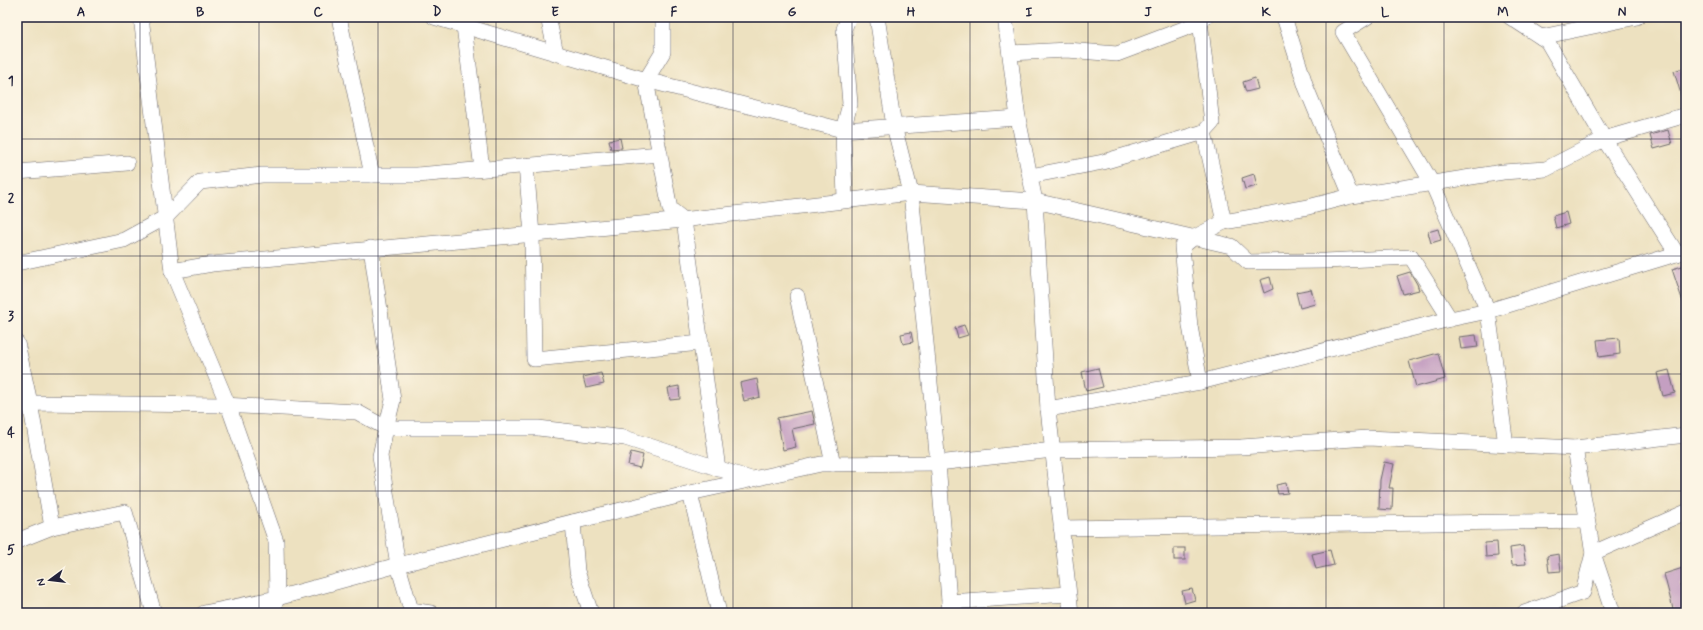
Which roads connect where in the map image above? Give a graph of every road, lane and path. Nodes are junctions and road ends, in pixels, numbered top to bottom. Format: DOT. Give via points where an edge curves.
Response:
graph roads {
  1 [pos="141,17"];
  2 [pos="339,17"];
  3 [pos="434,17"];
  4 [pos="548,17"];
  5 [pos="663,17"];
  6 [pos="849,17"];
  7 [pos="877,17"];
  8 [pos="1005,17"];
  9 [pos="1284,17"];
  10 [pos="1367,17"];
  11 [pos="1510,17"];
  12 [pos="1637,17"];
  13 [pos="1202,18"];
  14 [pos="464,26"];
  15 [pos="1541,37"];
  16 [pos="556,53"];
  17 [pos="1010,53"];
  18 [pos="646,80"];
  19 [pos="1686,116"];
  20 [pos="1018,118"];
  21 [pos="894,126"];
  22 [pos="843,130"];
  23 [pos="1204,132"];
  24 [pos="1604,139"];
  25 [pos="660,154"];
  26 [pos="127,163"];
  27 [pos="526,165"];
  28 [pos="482,169"];
  29 [pos="17,172"];
  30 [pos="372,175"];
  31 [pos="1030,176"];
  32 [pos="1432,183"];
  33 [pos="910,193"];
  34 [pos="1351,196"];
  35 [pos="845,200"];
  36 [pos="1035,200"];
  37 [pos="166,217"];
  38 [pos="684,220"];
  39 [pos="1224,222"];
  40 [pos="532,234"];
  41 [pos="1193,238"];
  42 [pos="371,248"];
  43 [pos="1682,253"];
  44 [pos="17,263"];
  45 [pos="172,271"];
  46 [pos="796,296"];
  47 [pos="1488,311"];
  48 [pos="1450,319"];
  49 [pos="17,343"];
  50 [pos="701,343"];
  51 [pos="1200,382"];
  52 [pos="23,404"];
  53 [pos="228,405"];
  54 [pos="1048,409"];
  55 [pos="386,428"];
  56 [pos="1686,435"];
  57 [pos="1506,445"];
  58 [pos="1575,448"];
  59 [pos="1053,450"];
  60 [pos="938,463"];
  61 [pos="833,464"];
  62 [pos="718,469"];
  63 [pos="752,479"];
  64 [pos="690,493"];
  65 [pos="1686,512"];
  66 [pos="1587,521"];
  67 [pos="573,522"];
  68 [pos="52,527"];
  69 [pos="1060,528"];
  70 [pos="17,542"];
  71 [pos="1593,552"];
  72 [pos="398,565"];
  73 [pos="1068,594"];
  74 [pos="277,598"];
  75 [pos="949,608"];
  76 [pos="154,613"];
  77 [pos="204,613"];
  78 [pos="272,613"];
  79 [pos="431,613"];
  80 [pos="591,613"];
  81 [pos="719,613"];
  82 [pos="1070,613"];
  83 [pos="1524,613"];
  84 [pos="1613,613"];
  1 -- 37 [label="street"];
  2 -- 30 [label="street"];
  3 -- 14 [label="street"];
  4 -- 16 [label="street"];
  5 -- 18 [label="street" via="663,52"];
  6 -- 22 [label="street" via="844,28 850,104"];
  7 -- 21 [label="street"];
  8 -- 17 [label="street"];
  9 -- 34 [label="street" via="1306,87"];
  10 -- 32 [label="street" via="1343,32"];
  11 -- 15 [label="street"];
  12 -- 15 [label="street"];
  13 -- 17 [label="street" via="1194,24 1117,54 1067,50"];
  13 -- 23 [label="street" via="1212,123"];
  14 -- 16 [label="street"];
  14 -- 28 [label="street"];
  15 -- 24 [label="street" via="1547,41"];
  16 -- 18 [label="street"];
  17 -- 20 [label="street"];
  18 -- 22 [label="street"];
  18 -- 25 [label="street"];
  19 -- 24 [label="street"];
  20 -- 21 [label="street"];
  20 -- 31 [label="street"];
  21 -- 22 [label="street"];
  21 -- 33 [label="street"];
  22 -- 35 [label="street"];
  23 -- 31 [label="street" via="1103,162"];
  23 -- 39 [label="street"];
  24 -- 32 [label="street" via="1546,169 1503,172"];
  24 -- 43 [label="street"];
  25 -- 27 [label="street"];
  25 -- 38 [label="street" via="670,209"];
  26 -- 29 [label="street"];
  27 -- 28 [label="street"];
  27 -- 40 [label="street"];
  28 -- 30 [label="street" via="417,175"];
  30 -- 37 [label="street" via="262,175 200,182"];
  31 -- 36 [label="street"];
  32 -- 34 [label="street"];
  32 -- 47 [label="street"];
  33 -- 35 [label="street"];
  33 -- 36 [label="street"];
  33 -- 60 [label="street"];
  34 -- 39 [label="street" via="1308,208"];
  35 -- 38 [label="street"];
  36 -- 41 [label="street"];
  36 -- 54 [label="street"];
  37 -- 44 [label="street" via="124,240"];
  37 -- 45 [label="street"];
  38 -- 40 [label="street"];
  38 -- 50 [label="street"];
  39 -- 41 [label="street"];
  40 -- 42 [label="street"];
  40 -- 50 [label="street" via="534,359"];
  41 -- 48 [label="street" via="1231,246 1248,262 1411,257"];
  41 -- 51 [label="street" via="1182,248 1190,326"];
  42 -- 45 [label="street" via="212,264"];
  42 -- 55 [label="street" via="393,400"];
  43 -- 47 [label="street"];
  45 -- 53 [label="street"];
  46 -- 61 [label="street"];
  47 -- 48 [label="street"];
  47 -- 57 [label="street"];
  48 -- 51 [label="street"];
  49 -- 52 [label="street"];
  50 -- 62 [label="street"];
  51 -- 54 [label="street"];
  52 -- 53 [label="street"];
  52 -- 68 [label="street"];
  53 -- 55 [label="street" via="356,412"];
  53 -- 74 [label="street" via="276,541"];
  54 -- 59 [label="street"];
  55 -- 62 [label="street" via="538,428 624,438"];
  55 -- 72 [label="street" via="380,456"];
  56 -- 58 [label="street"];
  57 -- 58 [label="street"];
  57 -- 59 [label="street" via="1368,438 1241,447"];
  58 -- 66 [label="street"];
  59 -- 60 [label="street"];
  59 -- 69 [label="street"];
  60 -- 61 [label="street"];
  60 -- 75 [label="street"];
  61 -- 63 [label="street" via="821,464"];
  62 -- 63 [label="street"];
  63 -- 64 [label="street"];
  64 -- 67 [label="street"];
  64 -- 81 [label="street"];
  65 -- 71 [label="street"];
  66 -- 69 [label="street"];
  66 -- 71 [label="street"];
  67 -- 72 [label="street"];
  67 -- 80 [label="street" via="577,571"];
  68 -- 70 [label="street"];
  68 -- 76 [label="street" via="125,512"];
  69 -- 73 [label="street"];
  71 -- 83 [label="street" via="1583,592"];
  71 -- 84 [label="street"];
  72 -- 74 [label="street"];
  72 -- 79 [label="street" via="411,610"];
  73 -- 75 [label="street"];
  73 -- 82 [label="street"];
  74 -- 77 [label="street"];
  74 -- 78 [label="street"];
}
